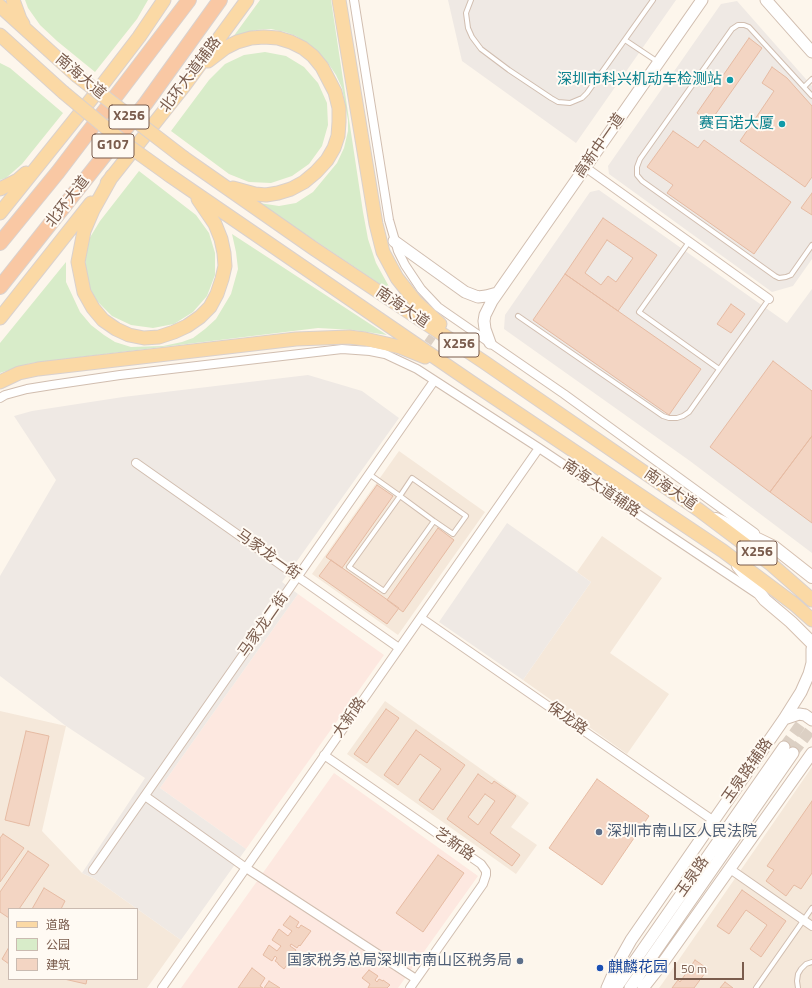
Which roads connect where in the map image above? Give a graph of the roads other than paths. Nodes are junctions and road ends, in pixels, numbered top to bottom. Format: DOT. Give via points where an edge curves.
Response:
graph roads {
  1 [pos="13,0"];
  2 [pos="154,0"];
  3 [pos="164,0"];
  4 [pos="189,0"];
  5 [pos="220,0"];
  6 [pos="247,0"];
  7 [pos="339,0"];
  8 [pos="354,0"];
  9 [pos="471,0"];
  10 [pos="653,0"];
  11 [pos="702,0"];
  12 [pos="766,0"];
  13 [pos="0,6"];
  14 [pos="29,34"];
  15 [pos="0,35"];
  16 [pos="139,36"];
  17 [pos="624,40"];
  18 [pos="0,46"];
  19 [pos="812,52"];
  20 [pos="25,57"];
  21 [pos="658,62"];
  22 [pos="812,79"];
  23 [pos="184,86"];
  24 [pos="804,87"];
  25 [pos="812,96"];
  26 [pos="44,158"];
  27 [pos="585,167"];
  28 [pos="112,176"];
  29 [pos="217,182"];
  30 [pos="0,189"];
  31 [pos="193,193"];
  32 [pos="0,213"];
  33 [pos="394,241"];
  34 [pos="689,242"];
  35 [pos="0,243"];
  36 [pos="812,245"];
  37 [pos="0,287"];
  38 [pos="498,293"];
  39 [pos="769,299"];
  40 [pos="518,316"];
  41 [pos="0,318"];
  42 [pos="490,343"];
  43 [pos="484,362"];
  44 [pos="719,369"];
  45 [pos="434,381"];
  46 [pos="0,382"];
  47 [pos="471,382"];
  48 [pos="0,398"];
  49 [pos="538,448"];
  50 [pos="136,463"];
  51 [pos="369,474"];
  52 [pos="400,496"];
  53 [pos="699,510"];
  54 [pos="434,521"];
  55 [pos="774,547"];
  56 [pos="723,551"];
  57 [pos="298,576"];
  58 [pos="812,577"];
  59 [pos="765,600"];
  60 [pos="812,600"];
  61 [pos="421,618"];
  62 [pos="812,620"];
  63 [pos="812,643"];
  64 [pos="399,648"];
  65 [pos="812,649"];
  66 [pos="784,719"];
  67 [pos="812,720"];
  68 [pos="812,753"];
  69 [pos="324,755"];
  70 [pos="145,796"];
  71 [pos="714,821"];
  72 [pos="246,868"];
  73 [pos="730,869"];
  74 [pos="93,870"];
  75 [pos="812,908"];
  76 [pos="804,920"];
  77 [pos="812,926"];
  78 [pos="812,962"];
  79 [pos="416,979"];
  80 [pos="162,988"];
  81 [pos="410,988"];
  82 [pos="606,988"];
  83 [pos="616,988"];
  84 [pos="630,988"];
  85 [pos="643,988"];
  86 [pos="756,988"];
  87 [pos="798,988"];
  1 -- 14 [label="main road"];
  2 -- 16 [label="main road"];
  3 -- 16 [label="main road"];
  4 -- 35 [label="highway, 北环大道 / G107" via="58,172"];
  5 -- 37 [label="highway, 北环大道 / G107" via="146,103"];
  6 -- 23 [label="main road, 北环大道辅路"];
  7 -- 43 [label="main road" via="376,224 383,252 397,278 416,302"];
  8 -- 33 [label="street"];
  9 -- 17 [label="lane" via="466,12 468,28 481,49 558,102 570,103 582,98"];
  10 -- 17 [label="lane"];
  11 -- 21 [label="street, 高新中一道"];
  12 -- 19 [label="street"];
  13 -- 14 [label="main road, 南海大道 / X256"];
  14 -- 29 [label="main road, 南海大道 / X256, bridge" via="76,75"];
  15 -- 20 [label="main road, 南海大道 / X256"];
  16 -- 26 [label="main road"];
  17 -- 21 [label="lane"];
  18 -- 20 [label="main road"];
  20 -- 31 [label="main road, 南海大道 / X256, bridge" via="123,142"];
  21 -- 27 [label="street, 高新中一道"];
  22 -- 24 [label="lane"];
  23 -- 28 [label="main road, 北环大道辅路"];
  23 -- 29 [label="main road" via="201,67 225,48 238,42 264,37 278,38 303,48 322,67 335,92 339,122 334,148 327,160 304,182 291,189 266,194 245,192"];
  24 -- 25 [label="lane"];
  24 -- 36 [label="lane" via="749,27 738,25 732,29 640,159 637,175 779,278 791,275"];
  26 -- 30 [label="main road" via="18,180"];
  26 -- 32 [label="main road"];
  27 -- 34 [label="street"];
  27 -- 38 [label="street, 高新中一道"];
  28 -- 31 [label="main road" via="84,230 78,262 84,292 93,308 110,325 129,335 159,337 187,326 200,318 217,294 225,266 221,239"];
  28 -- 41 [label="main road, 北环大道辅路"];
  29 -- 43 [label="main road, 南海大道 / X256"];
  31 -- 47 [label="main road, 南海大道 / X256"];
  33 -- 38 [label="street" via="465,292 478,297"];
  33 -- 42 [label="street" via="412,278 428,297 446,316"];
  34 -- 39 [label="street"];
  34 -- 44 [label="lane" via="638,312"];
  38 -- 42 [label="street, 高新中一道" via="488,308 484,321"];
  39 -- 44 [label="lane"];
  40 -- 44 [label="lane" via="669,418 683,416 689,412"];
  42 -- 55 [label="street"];
  43 -- 53 [label="main road, 南海大道 / X256"];
  45 -- 48 [label="street, 南海大道辅路" via="414,363 370,351 342,349 120,375 27,389"];
  45 -- 49 [label="street, 南海大道辅路"];
  45 -- 51 [label="street, 马家龙二街"];
  46 -- 47 [label="main road" via="19,373 38,369 296,339 349,337 406,349"];
  47 -- 56 [label="main road, 南海大道 / X256"];
  49 -- 59 [label="street, 南海大道辅路"];
  49 -- 61 [label="street, 大新路"];
  50 -- 57 [label="street, 马家龙一街"];
  51 -- 52 [label="lane"];
  51 -- 57 [label="street, 马家龙二街"];
  52 -- 54 [label="lane"];
  52 -- 54 [label="lane" via="412,478 466,516 453,534"];
  52 -- 54 [label="lane" via="349,567 384,591"];
  53 -- 55 [label="main road"];
  53 -- 60 [label="main road, 南海大道 / X256" via="772,565"];
  55 -- 58 [label="main road"];
  56 -- 59 [label="main road"];
  56 -- 62 [label="main road, 南海大道 / X256"];
  57 -- 64 [label="street, 马家龙一街"];
  57 -- 70 [label="street, 马家龙二街"];
  59 -- 63 [label="main road"];
  61 -- 64 [label="street, 大新路"];
  61 -- 71 [label="street, 保龙路"];
  64 -- 69 [label="street, 大新路"];
  65 -- 66 [label="street, 玉泉路辅路" via="809,674"];
  66 -- 67 [label="street" via="799,714"];
  66 -- 71 [label="street, 玉泉路辅路"];
  68 -- 73 [label="street"];
  69 -- 72 [label="street, 大新路"];
  69 -- 79 [label="street, 艺新路" via="484,867 486,876 483,884"];
  70 -- 72 [label="street"];
  70 -- 74 [label="street, 马家龙二街"];
  71 -- 82 [label="street, 玉泉路辅路" via="631,940"];
  72 -- 79 [label="street"];
  72 -- 80 [label="street, 大新路"];
  73 -- 76 [label="street"];
  73 -- 85 [label="street"];
  75 -- 76 [label="lane"];
  76 -- 77 [label="street"];
  76 -- 86 [label="lane"];
  78 -- 87 [label="lane" via="806,964 798,974"];
  79 -- 81 [label="street, 艺新路"];
  83 -- 84 [label="street, 玉泉路" via="788,750"];
}
